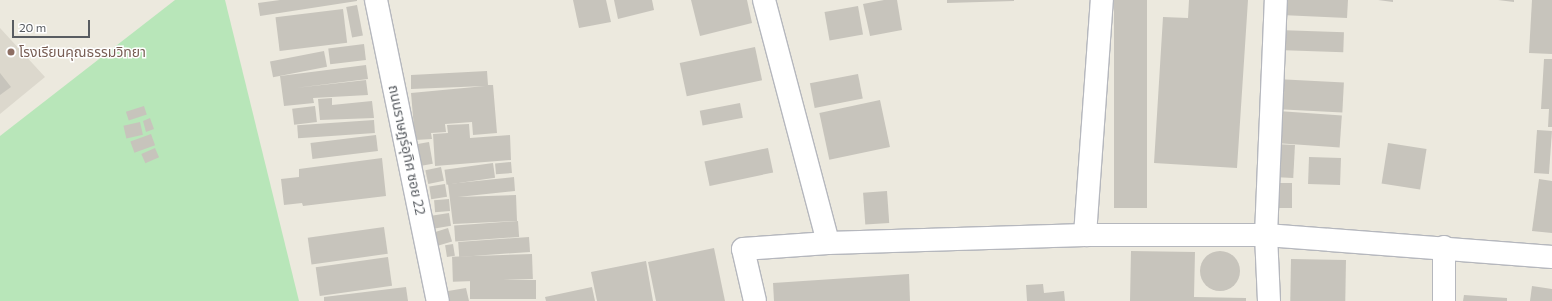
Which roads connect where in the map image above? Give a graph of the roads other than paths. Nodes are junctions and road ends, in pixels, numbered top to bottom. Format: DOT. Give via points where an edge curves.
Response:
graph roads {
  1 [pos="376,0"];
  2 [pos="764,0"];
  3 [pos="1102,0"];
  4 [pos="1276,0"];
  5 [pos="1085,235"];
  6 [pos="1266,235"];
  7 [pos="828,243"];
  8 [pos="1444,247"];
  9 [pos="1552,257"];
  10 [pos="438,301"];
  11 [pos="755,301"];
  12 [pos="1269,301"];
  13 [pos="1444,301"];
  1 -- 10 [label="street, ถนนราษฎร์อุทิศ ซอย 22"];
  2 -- 7 [label="street"];
  3 -- 5 [label="street"];
  4 -- 6 [label="street"];
  5 -- 6 [label="street"];
  5 -- 7 [label="street"];
  6 -- 8 [label="street"];
  6 -- 12 [label="street"];
  7 -- 11 [label="street" via="743,249"];
  8 -- 9 [label="street"];
  8 -- 13 [label="street"];
}
